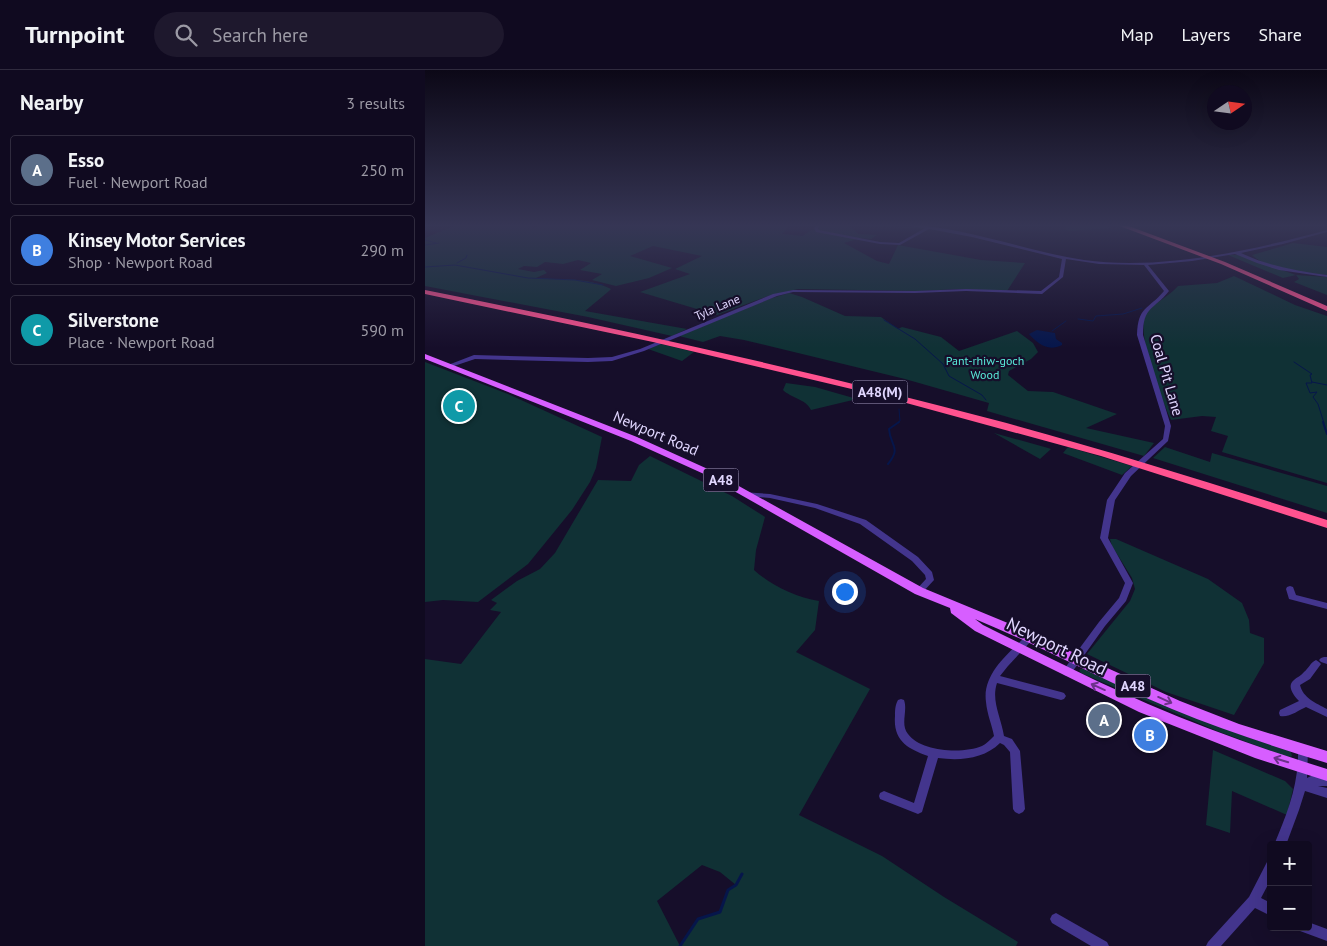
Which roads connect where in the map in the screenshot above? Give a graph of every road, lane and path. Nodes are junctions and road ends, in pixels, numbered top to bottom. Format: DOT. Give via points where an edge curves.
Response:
graph roads {
  1 [pos="1063,266"];
  2 [pos="1147,266"];
  3 [pos="1230,266"];
  4 [pos="1240,266"];
  5 [pos="1271,266"];
  6 [pos="1327,276"];
  7 [pos="425,290"];
  8 [pos="1327,304"];
  9 [pos="1327,309"];
  10 [pos="425,356"];
  11 [pos="451,365"];
  12 [pos="746,494"];
  13 [pos="1327,518"];
  14 [pos="1327,524"];
  15 [pos="1290,589"];
  16 [pos="919,591"];
  17 [pos="945,602"];
  18 [pos="1327,606"];
  19 [pos="1029,638"];
  20 [pos="1019,648"];
  21 [pos="1077,658"];
  22 [pos="1322,662"];
  23 [pos="1067,672"];
  24 [pos="993,678"];
  25 [pos="1061,696"];
  26 [pos="1307,702"];
  27 [pos="901,703"];
  28 [pos="1285,713"];
  29 [pos="1327,713"];
  30 [pos="999,738"];
  31 [pos="1303,750"];
  32 [pos="934,754"];
  33 [pos="1327,757"];
  34 [pos="1305,768"];
  35 [pos="1327,775"];
  36 [pos="1327,781"];
  37 [pos="1302,786"];
  38 [pos="1327,793"];
  39 [pos="884,796"];
  40 [pos="1019,810"];
  41 [pos="1282,841"];
  42 [pos="1267,874"];
  43 [pos="1253,901"];
  44 [pos="1267,908"];
  45 [pos="1056,920"];
  46 [pos="1312,930"];
  47 [pos="1327,935"];
  48 [pos="1103,946"];
  49 [pos="1212,946"];
  1 -- 11 [label="street, Tyla Lane" via="1061,277 1042,293 793,291 775,295 612,359 474,357"];
  2 -- 21 [label="street, Coal Pit Lane" via="1167,291 1147,307 1140,322 1142,342 1168,426 1166,440 1128,475 1111,500 1105,538 1129,583 1123,599"];
  3 -- 9 [label="highway"];
  4 -- 8 [label="highway"];
  5 -- 6 [label="street"];
  7 -- 13 [label="highway, A48(M)" via="656,335 940,402 1087,442"];
  7 -- 14 [label="highway, A48(M)" via="672,343 958,412 1113,456"];
  10 -- 11 [label="main road, Newport Road / A48"];
  11 -- 12 [label="main road, Newport Road / A48" via="634,439 707,472"];
  12 -- 16 [label="main road, Newport Road / A48"];
  12 -- 16 [label="street" via="817,506 863,522 915,559 929,574 930,580"];
  15 -- 18 [label="street" via="1292,597"];
  16 -- 17 [label="main road, Newport Road / A48"];
  17 -- 19 [label="main road, Newport Road / A48"];
  17 -- 20 [label="main road, Newport Road / A48" via="979,628"];
  19 -- 20 [label="street"];
  19 -- 21 [label="main road, Newport Road / A48"];
  20 -- 23 [label="main road, Newport Road / A48"];
  20 -- 24 [label="street"];
  21 -- 23 [label="street, Coal Pit Lane"];
  21 -- 31 [label="main road, Newport Road / A48, one-way" via="1175,705"];
  22 -- 26 [label="street" via="1295,684 1295,691"];
  34 -- 23 [label="main road, Newport Road / A48, one-way" via="1259,754 1144,708"];
  24 -- 25 [label="street"];
  24 -- 30 [label="street" via="990,695"];
  26 -- 28 [label="street"];
  26 -- 29 [label="street"];
  27 -- 32 [label="street" via="899,722 904,737"];
  30 -- 32 [label="street" via="986,750 968,754"];
  30 -- 40 [label="street" via="1015,751"];
  31 -- 33 [label="main road, Newport Road / A48"];
  31 -- 34 [label="street"];
  32 -- 39 [label="street" via="918,810"];
  34 -- 35 [label="main road, Newport Road / A48"];
  34 -- 37 [label="street"];
  36 -- 37 [label="street" via="1311,781"];
  37 -- 38 [label="street"];
  37 -- 41 [label="street"];
  42 -- 43 [label="street"];
  43 -- 44 [label="street"];
  43 -- 49 [label="street"];
  45 -- 48 [label="street"];
  46 -- 47 [label="street"];
}
